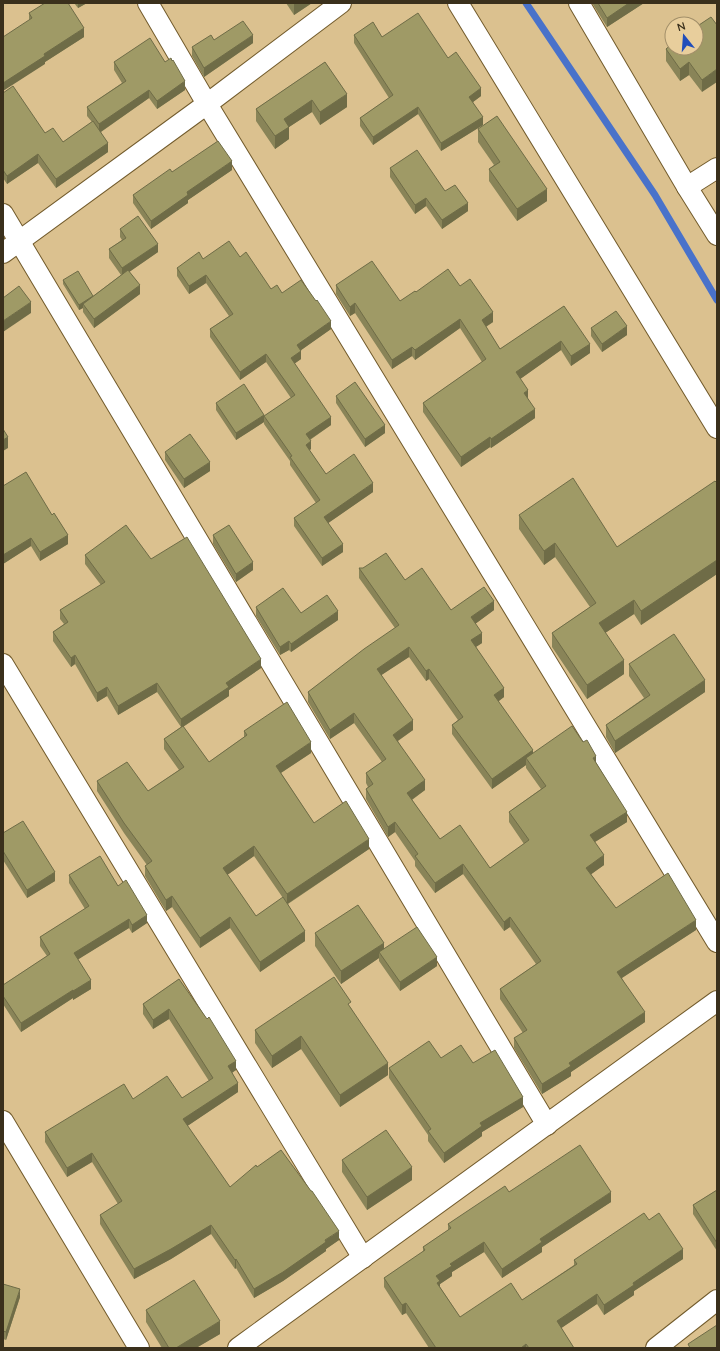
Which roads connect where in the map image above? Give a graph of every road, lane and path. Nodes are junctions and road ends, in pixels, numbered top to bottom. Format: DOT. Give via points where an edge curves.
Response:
graph roads {
  1 [pos="148,3"];
  2 [pos="341,3"];
  3 [pos="458,3"];
  4 [pos="579,3"];
  5 [pos="207,104"];
  6 [pos="717,168"];
  7 [pos="687,187"];
  8 [pos="3,214"];
  9 [pos="717,235"];
  10 [pos="19,242"];
  11 [pos="3,253"];
  12 [pos="717,428"];
  13 [pos="3,664"];
  14 [pos="717,942"];
  15 [pos="717,1001"];
  16 [pos="3,1122"];
  17 [pos="547,1124"];
  18 [pos="363,1258"];
  19 [pos="717,1300"];
  20 [pos="139,1348"];
  21 [pos="238,1348"];
  22 [pos="656,1348"];
  1 -- 5 [label="street"];
  2 -- 5 [label="street"];
  3 -- 12 [label="street"];
  4 -- 7 [label="street"];
  5 -- 10 [label="street"];
  5 -- 14 [label="street"];
  6 -- 7 [label="street"];
  7 -- 9 [label="street"];
  8 -- 10 [label="street"];
  10 -- 11 [label="street"];
  10 -- 17 [label="street"];
  13 -- 18 [label="street"];
  15 -- 17 [label="street"];
  16 -- 20 [label="street"];
  17 -- 18 [label="street"];
  18 -- 21 [label="street"];
  19 -- 22 [label="street"];
}
